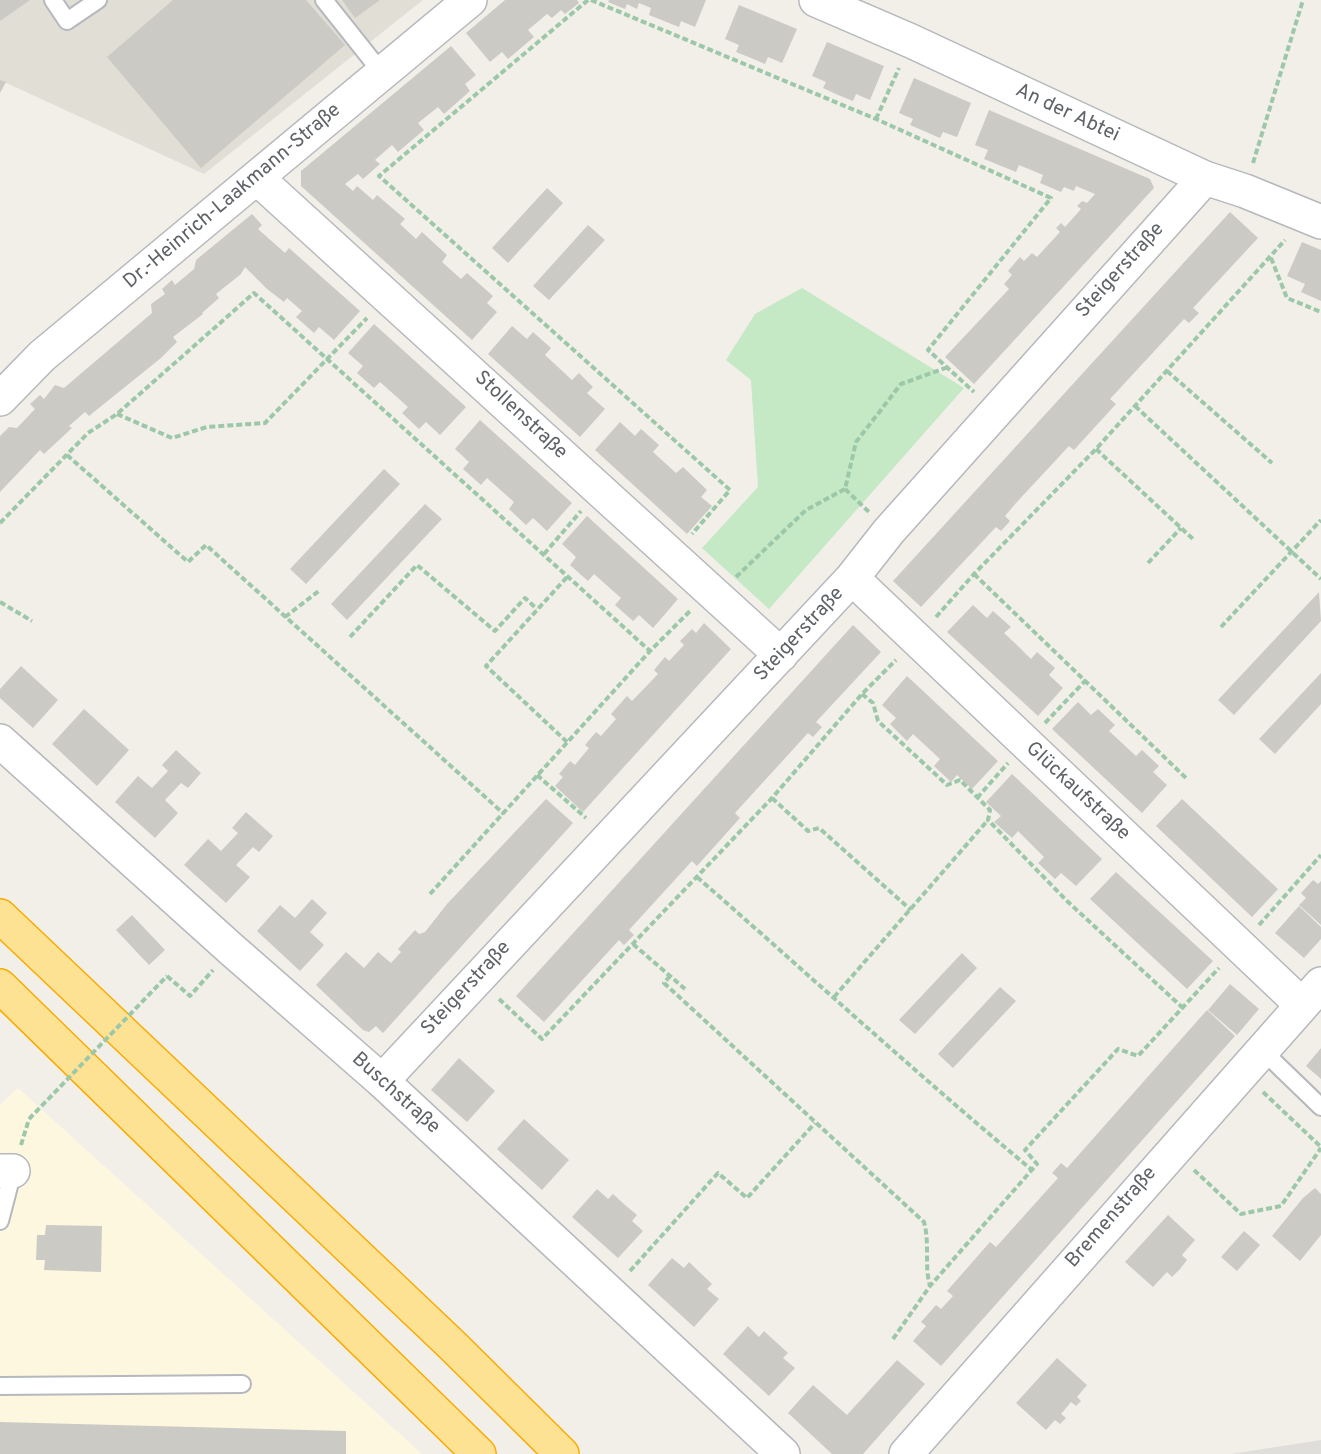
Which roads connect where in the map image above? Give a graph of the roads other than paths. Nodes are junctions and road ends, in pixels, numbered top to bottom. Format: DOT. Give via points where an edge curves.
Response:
graph roads {
  1 [pos="53,0"];
  2 [pos="98,0"];
  3 [pos="324,0"];
  4 [pos="470,0"];
  5 [pos="816,0"];
  6 [pos="382,73"];
  7 [pos="257,178"];
  8 [pos="1205,178"];
  9 [pos="1321,222"];
  10 [pos="0,399"];
  11 [pos="852,579"];
  12 [pos="782,655"];
  13 [pos="0,741"];
  14 [pos="0,916"];
  15 [pos="0,986"];
  16 [pos="1311,995"];
  17 [pos="1252,1061"];
  18 [pos="382,1081"];
  19 [pos="1321,1107"];
  20 [pos="6,1171"];
  21 [pos="0,1221"];
  22 [pos="242,1384"];
  23 [pos="0,1386"];
  24 [pos="559,1452"];
  25 [pos="480,1454"];
  26 [pos="783,1454"];
  27 [pos="906,1454"];
  1 -- 2 [label="lane" via="67,21"];
  3 -- 6 [label="lane"];
  4 -- 6 [label="street, Dr.-Heinrich-Laakmann-Straße"];
  5 -- 8 [label="street, An der Abtei"];
  6 -- 7 [label="street, Dr.-Heinrich-Laakmann-Straße"];
  7 -- 10 [label="street, Dr.-Heinrich-Laakmann-Straße" via="42,356"];
  7 -- 12 [label="street, Stollenstraße"];
  8 -- 9 [label="street, An der Abtei"];
  8 -- 11 [label="street, Steigerstraße" via="889,531"];
  11 -- 12 [label="street, Steigerstraße"];
  11 -- 16 [label="street, Glückaufstraße" via="1240,946"];
  12 -- 18 [label="street, Steigerstraße"];
  13 -- 18 [label="street, Buschstraße"];
  14 -- 24 [label="highway" via="452,1344"];
  15 -- 25 [label="highway"];
  16 -- 17 [label="street, Bremenstraße"];
  17 -- 19 [label="lane"];
  17 -- 27 [label="street, Bremenstraße"];
  18 -- 26 [label="street, Buschstraße"];
  20 -- 21 [label="lane"];
  22 -- 23 [label="lane"];
}
